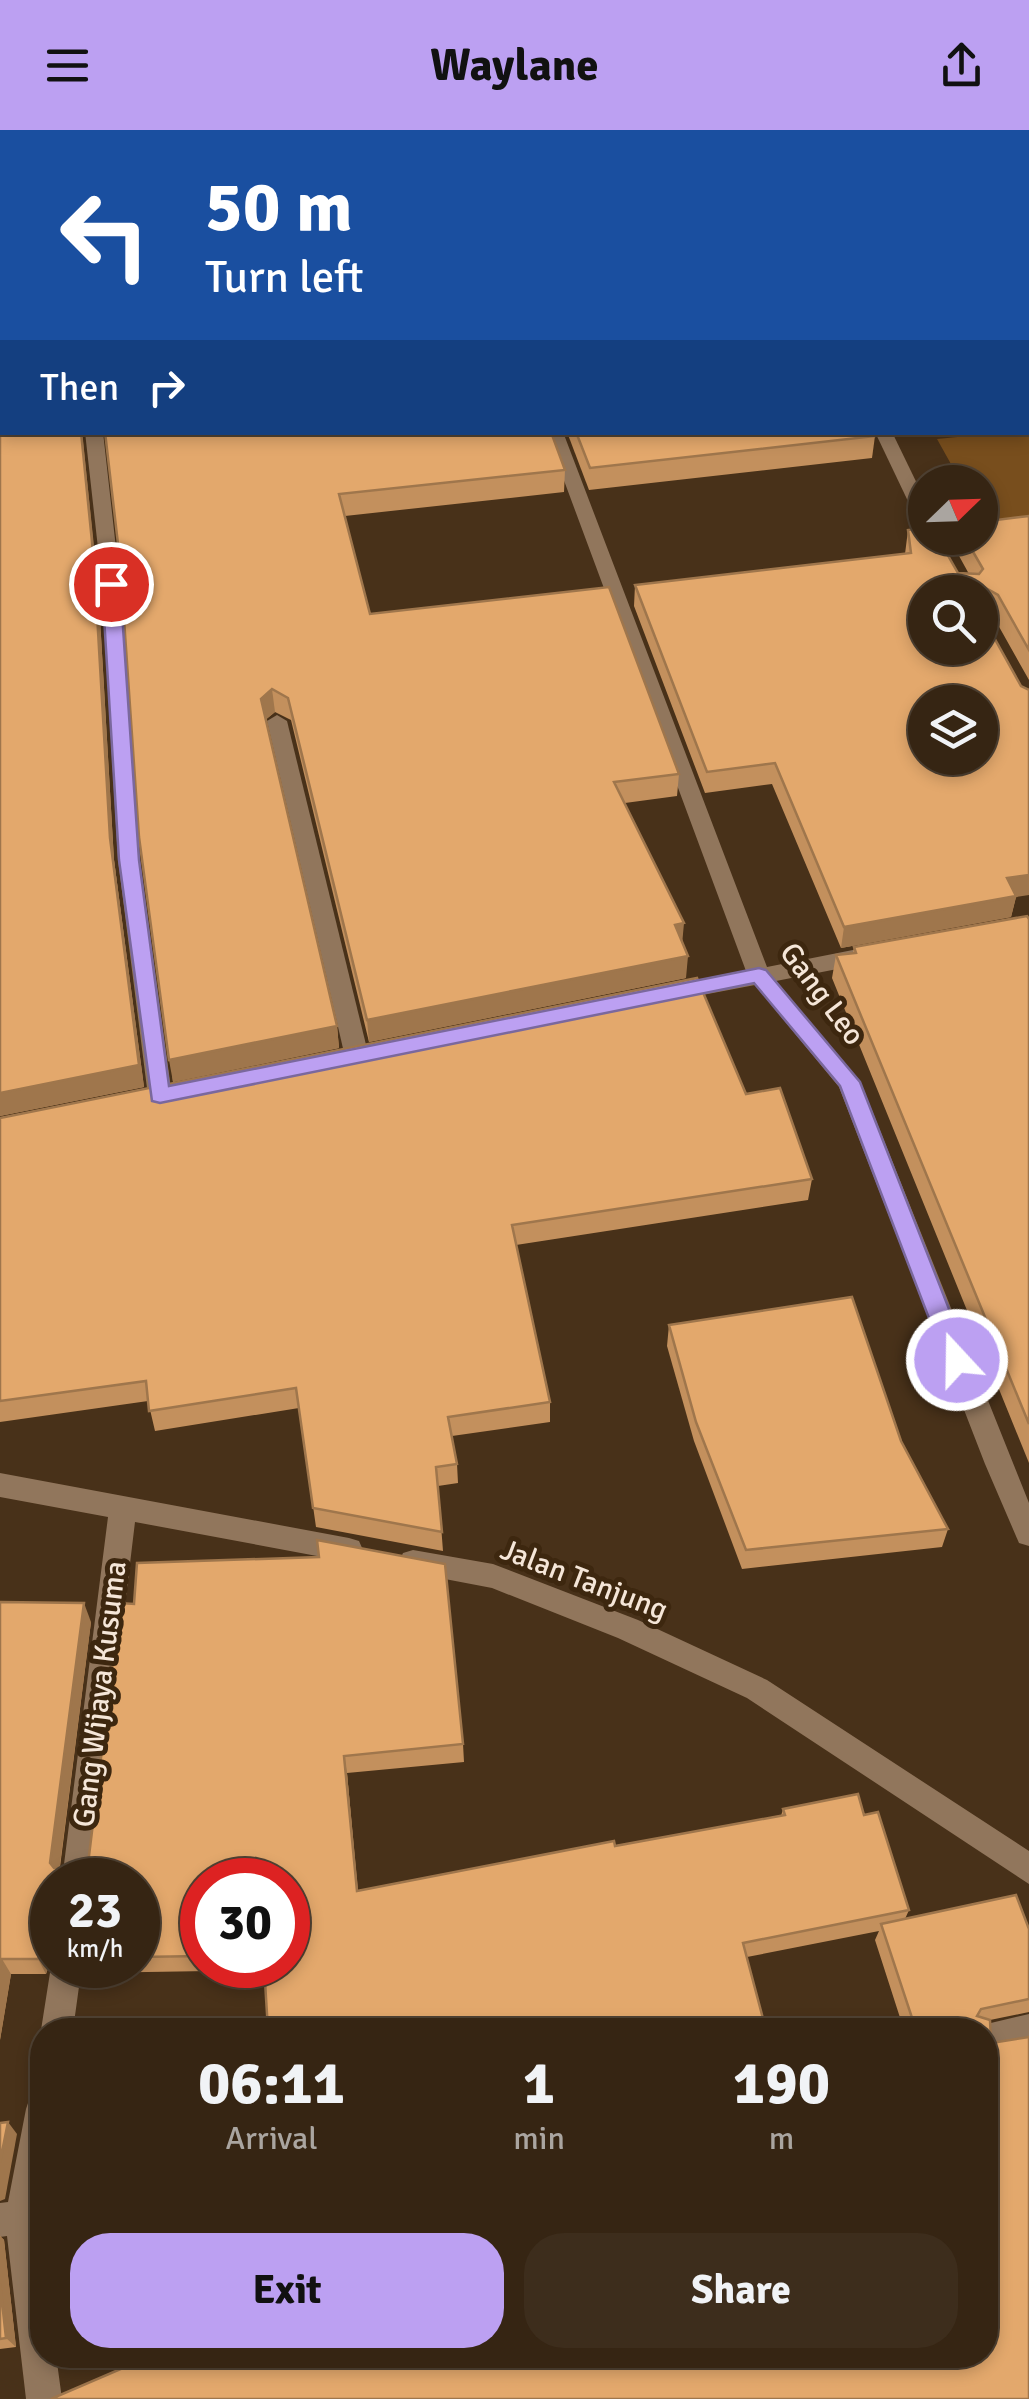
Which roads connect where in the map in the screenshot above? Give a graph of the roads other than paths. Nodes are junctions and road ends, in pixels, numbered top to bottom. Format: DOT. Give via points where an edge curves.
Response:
graph roads {
  1 [pos="94,435"];
  2 [pos="555,435"];
  3 [pos="884,435"];
  4 [pos="908,483"];
  5 [pos="277,722"];
  6 [pos="894,950"];
  7 [pos="759,975"];
  8 [pos="644,998"];
  9 [pos="357,1057"];
  10 [pos="160,1096"];
  11 [pos="0,1485"];
  12 [pos="123,1507"];
  13 [pos="1029,1534"];
  14 [pos="79,1858"];
  15 [pos="1029,1869"];
  16 [pos="62,1988"];
  17 [pos="58,2018"];
  18 [pos="1029,2030"];
  19 [pos="998,2036"];
  20 [pos="30,2176"];
  21 [pos="22,2220"];
  22 [pos="30,2285"];
  23 [pos="40,2368"];
  24 [pos="44,2399"];
  1 -- 10 [label="street" via="129,860"];
  2 -- 7 [label="street, Gang Leo"];
  3 -- 4 [label="street"];
  5 -- 9 [label="street"];
  6 -- 7 [label="street"];
  7 -- 8 [label="street"];
  7 -- 13 [label="street, Gang Leo" via="849,1082"];
  11 -- 12 [label="street, Jalan Tanjung"];
  12 -- 14 [label="street, Gang Wijaya Kusuma"];
  12 -- 15 [label="street, Jalan Tanjung" via="492,1576 628,1630 757,1689"];
  16 -- 17 [label="street"];
  18 -- 19 [label="street"];
  20 -- 21 [label="street"];
  21 -- 22 [label="street"];
  23 -- 24 [label="street"];
}
